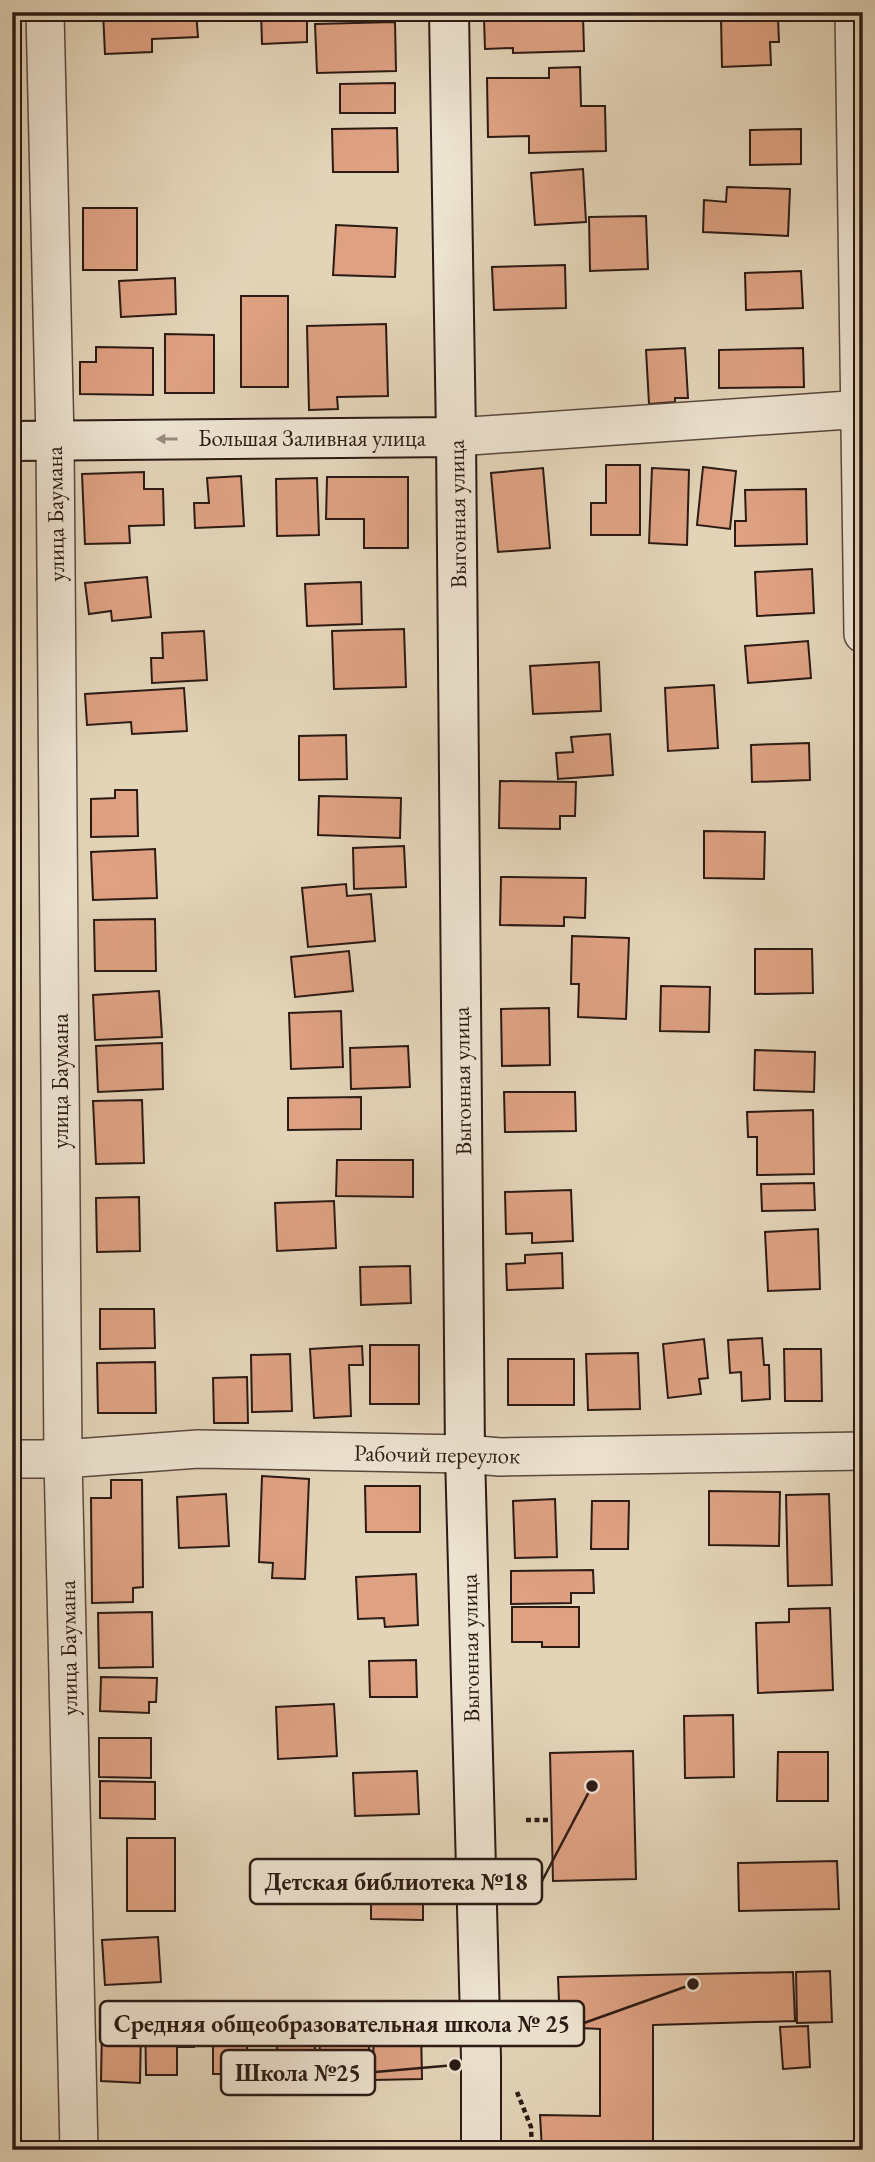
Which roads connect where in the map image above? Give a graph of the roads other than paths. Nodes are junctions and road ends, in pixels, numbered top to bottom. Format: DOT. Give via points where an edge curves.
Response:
graph roads {
  1 [pos="45,12"];
  2 [pos="449,12"];
  3 [pos="854,12"];
  4 [pos="861,409"];
  5 [pos="456,437"];
  6 [pos="55,440"];
  7 [pos="12,441"];
  8 [pos="863,634"];
  9 [pos="863,1451"];
  10 [pos="465,1454"];
  11 [pos="12,1459"];
  12 [pos="63,1459"];
  13 [pos="79,2150"];
  14 [pos="481,2150"];
  1 -- 6 [label="street, улица Баумана"];
  2 -- 5 [label="street, Выгонная улица"];
  3 -- 4 [label="street"];
  4 -- 5 [label="street, Большая Заливная улица"];
  4 -- 8 [label="street"];
  5 -- 6 [label="street, Большая Заливная улица, one-way"];
  5 -- 10 [label="street, Выгонная улица"];
  6 -- 7 [label="street, Большая Заливная улица"];
  6 -- 12 [label="street, улица Баумана"];
  9 -- 10 [label="street, Рабочий переулок"];
  10 -- 12 [label="street, Рабочий переулок" via="198,1449"];
  10 -- 14 [label="street, Выгонная улица"];
  11 -- 12 [label="street, Рабочий переулок"];
  12 -- 13 [label="street, улица Баумана"];
}
